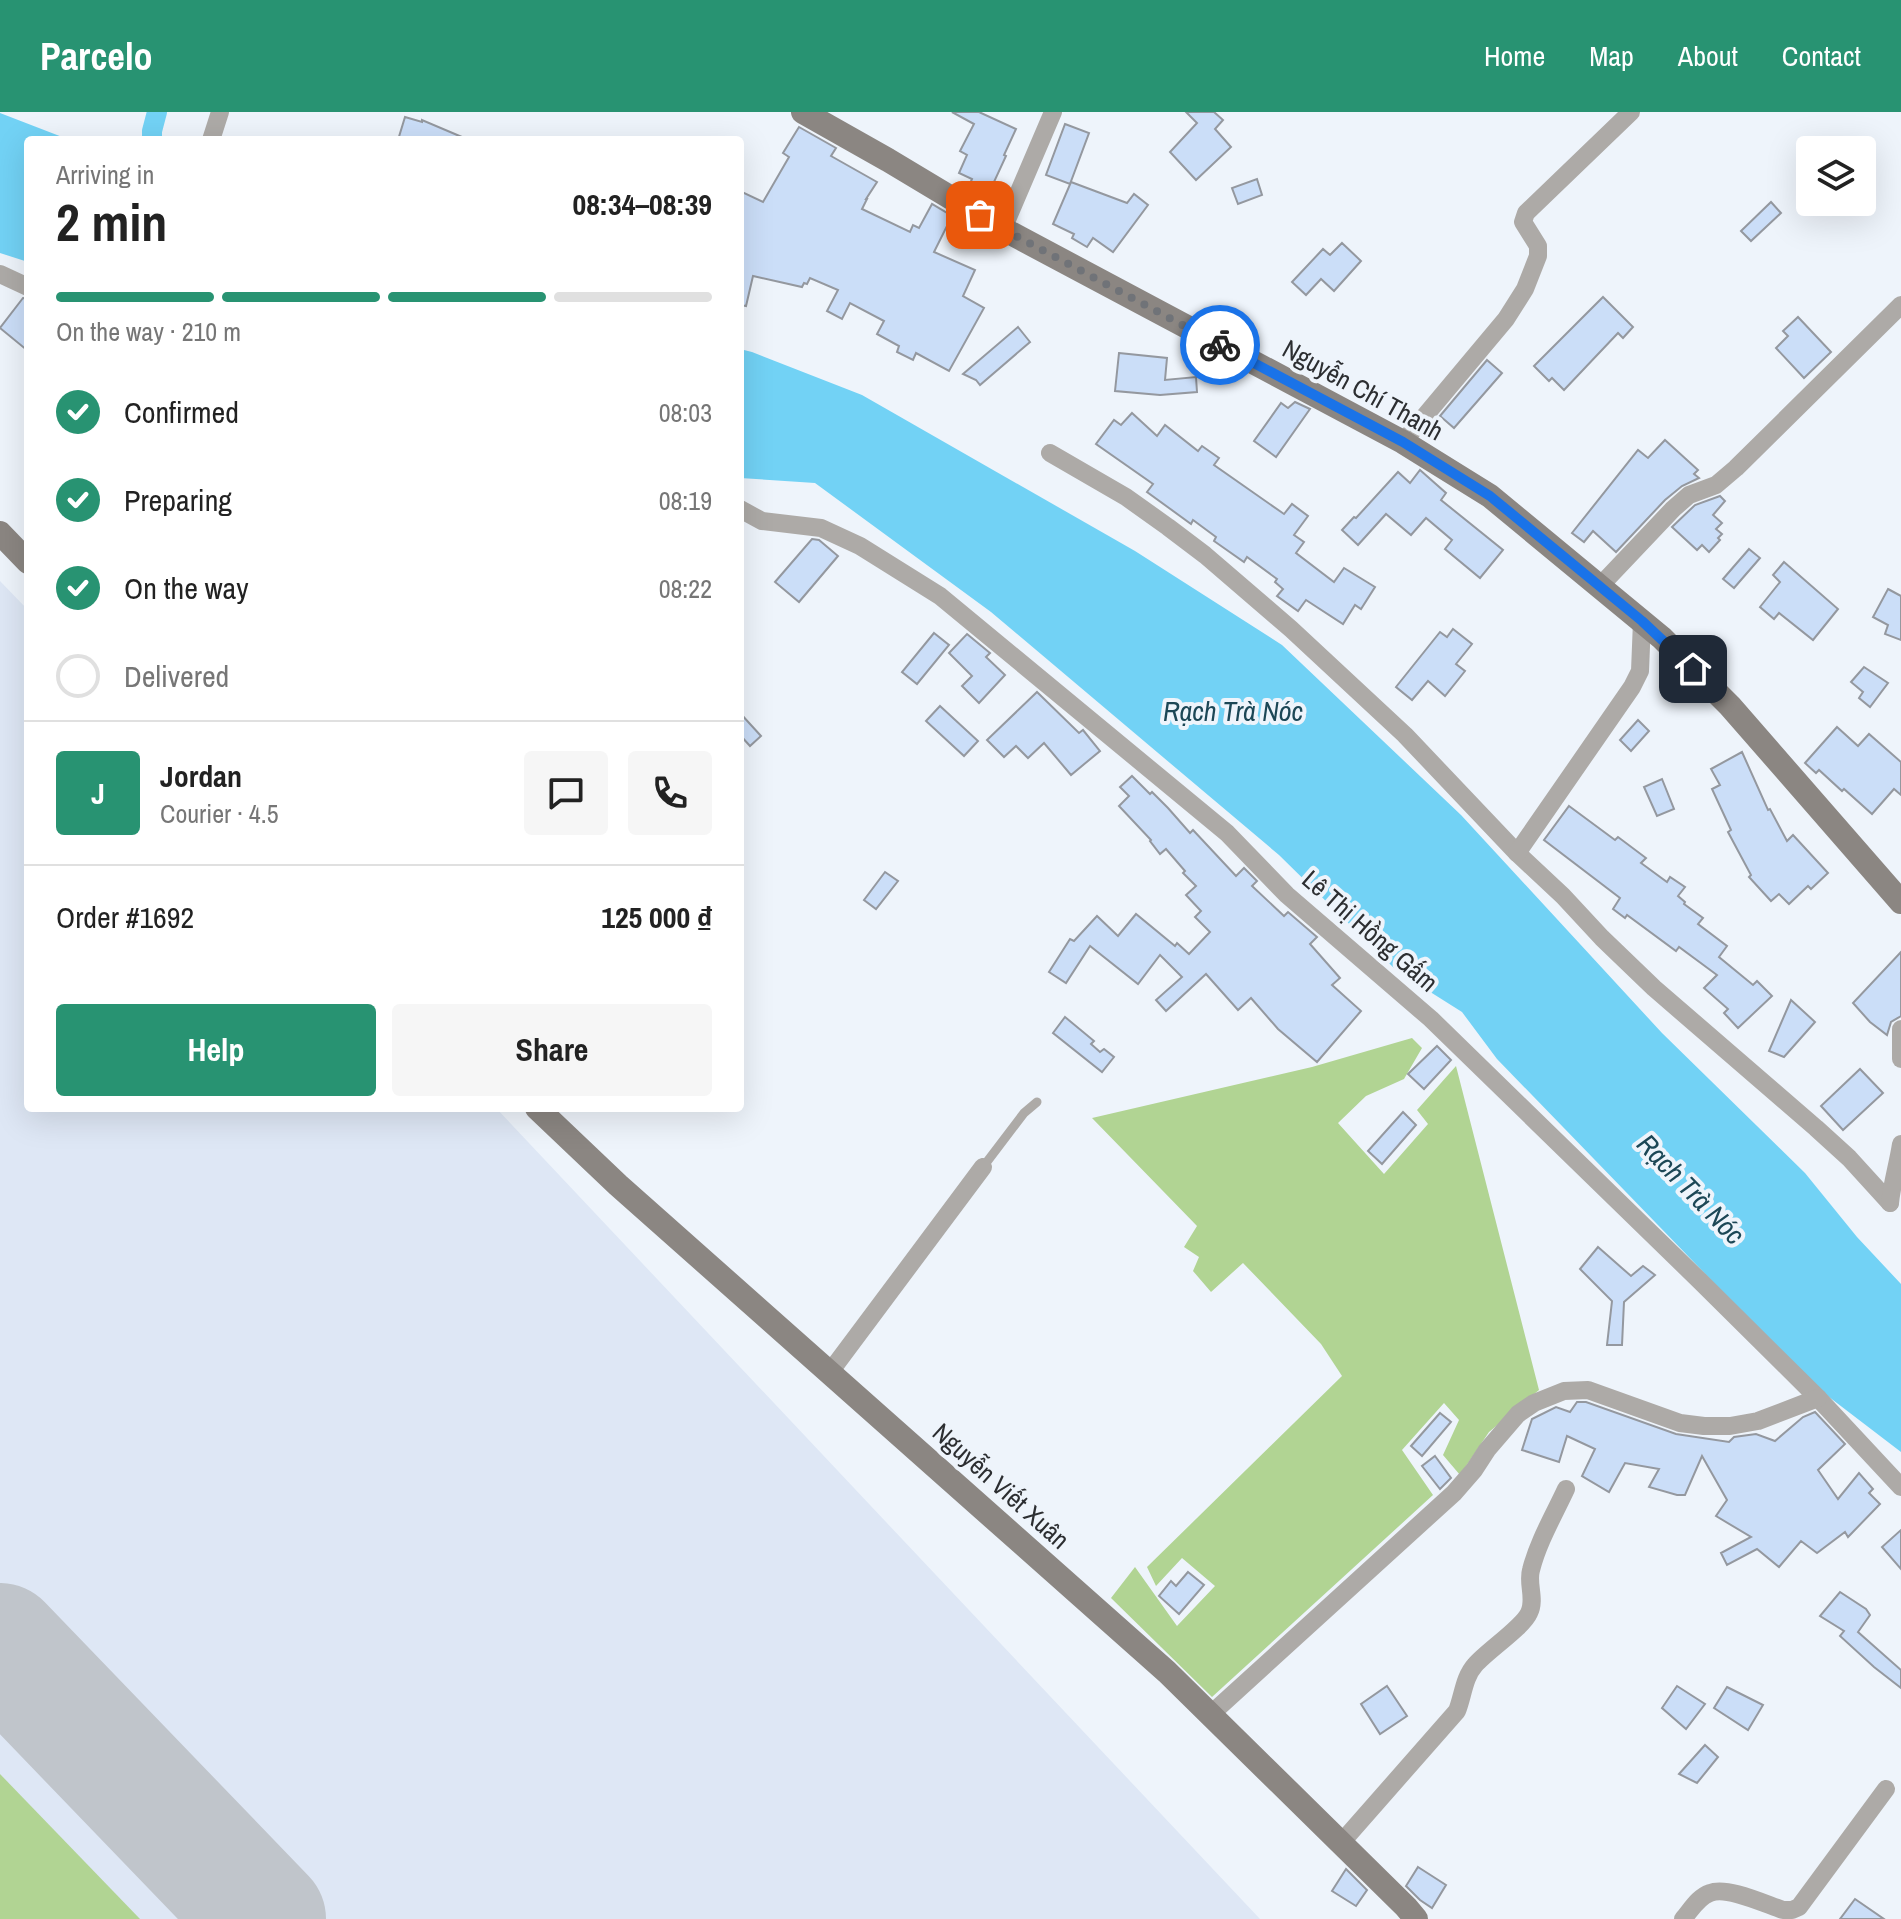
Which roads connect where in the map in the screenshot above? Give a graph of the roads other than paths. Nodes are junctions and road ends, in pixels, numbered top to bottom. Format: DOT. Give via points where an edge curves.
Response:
graph roads {
  1 [pos="220,112"];
  2 [pos="803,112"];
  3 [pos="1053,112"];
  4 [pos="1631,112"];
  5 [pos="212,136"];
  6 [pos="1003,229"];
  7 [pos="0,274"];
  8 [pos="24,285"];
  9 [pos="1901,305"];
  10 [pos="1403,442"];
  11 [pos="1050,453"];
  12 [pos="744,511"];
  13 [pos="0,533"];
  14 [pos="24,558"];
  15 [pos="1600,586"];
  16 [pos="1642,621"];
  17 [pos="1517,853"];
  18 [pos="1901,902"];
  19 [pos="1901,1029"];
  20 [pos="1901,1059"];
  21 [pos="1037,1102"];
  22 [pos="541,1112"];
  23 [pos="1901,1144"];
  24 [pos="983,1167"];
  25 [pos="830,1372"];
  26 [pos="1818,1398"];
  27 [pos="1901,1487"];
  28 [pos="1566,1489"];
  29 [pos="1210,1715"];
  30 [pos="1886,1789"];
  31 [pos="1341,1843"];
  32 [pos="1416,1919"];
  33 [pos="1683,1919"];
  1 -- 5 [label="street"];
  2 -- 6 [label="main road, Nguyễn Chí Thanh"];
  3 -- 6 [label="street"];
  4 -- 10 [label="street" via="1526,213 1523,222 1538,246 1538,256 1525,289"];
  6 -- 10 [label="main road, Nguyễn Chí Thanh"];
  7 -- 8 [label="street"];
  9 -- 15 [label="street" via="1736,468 1716,485 1689,495"];
  10 -- 15 [label="main road, Nguyễn Chí Thanh" via="1490,496"];
  11 -- 17 [label="street" via="1126,497 1205,555 1405,735"];
  12 -- 26 [label="street, Lê Thị Hồng Gấm" via="762,521 821,528 940,596 1227,833 1287,895 1431,1019"];
  13 -- 14 [label="main road"];
  15 -- 16 [label="main road, Nguyễn Chí Thanh"];
  16 -- 17 [label="street" via="1640,671 1632,687"];
  16 -- 18 [label="main road, Nguyễn Chí Thanh" via="1730,706"];
  17 -- 23 [label="street" via="1654,988 1849,1158 1890,1203"];
  19 -- 20 [label="street"];
  21 -- 24 [label="lane"];
  22 -- 25 [label="main road, Nguyễn Viết Xuân"];
  24 -- 25 [label="street"];
  25 -- 29 [label="main road, Nguyễn Viết Xuân"];
  26 -- 27 [label="street, Lê Thị Hồng Gấm"];
  26 -- 29 [label="street" via="1730,1426 1680,1423 1581,1389 1534,1403 1501,1433 1454,1493"];
  28 -- 31 [label="street" via="1529,1574 1529,1615 1476,1664 1457,1711"];
  29 -- 31 [label="main road, Nguyễn Viết Xuân"];
  30 -- 33 [label="street" via="1799,1907 1783,1910 1712,1891"];
  31 -- 32 [label="main road, Nguyễn Viết Xuân"];
}
